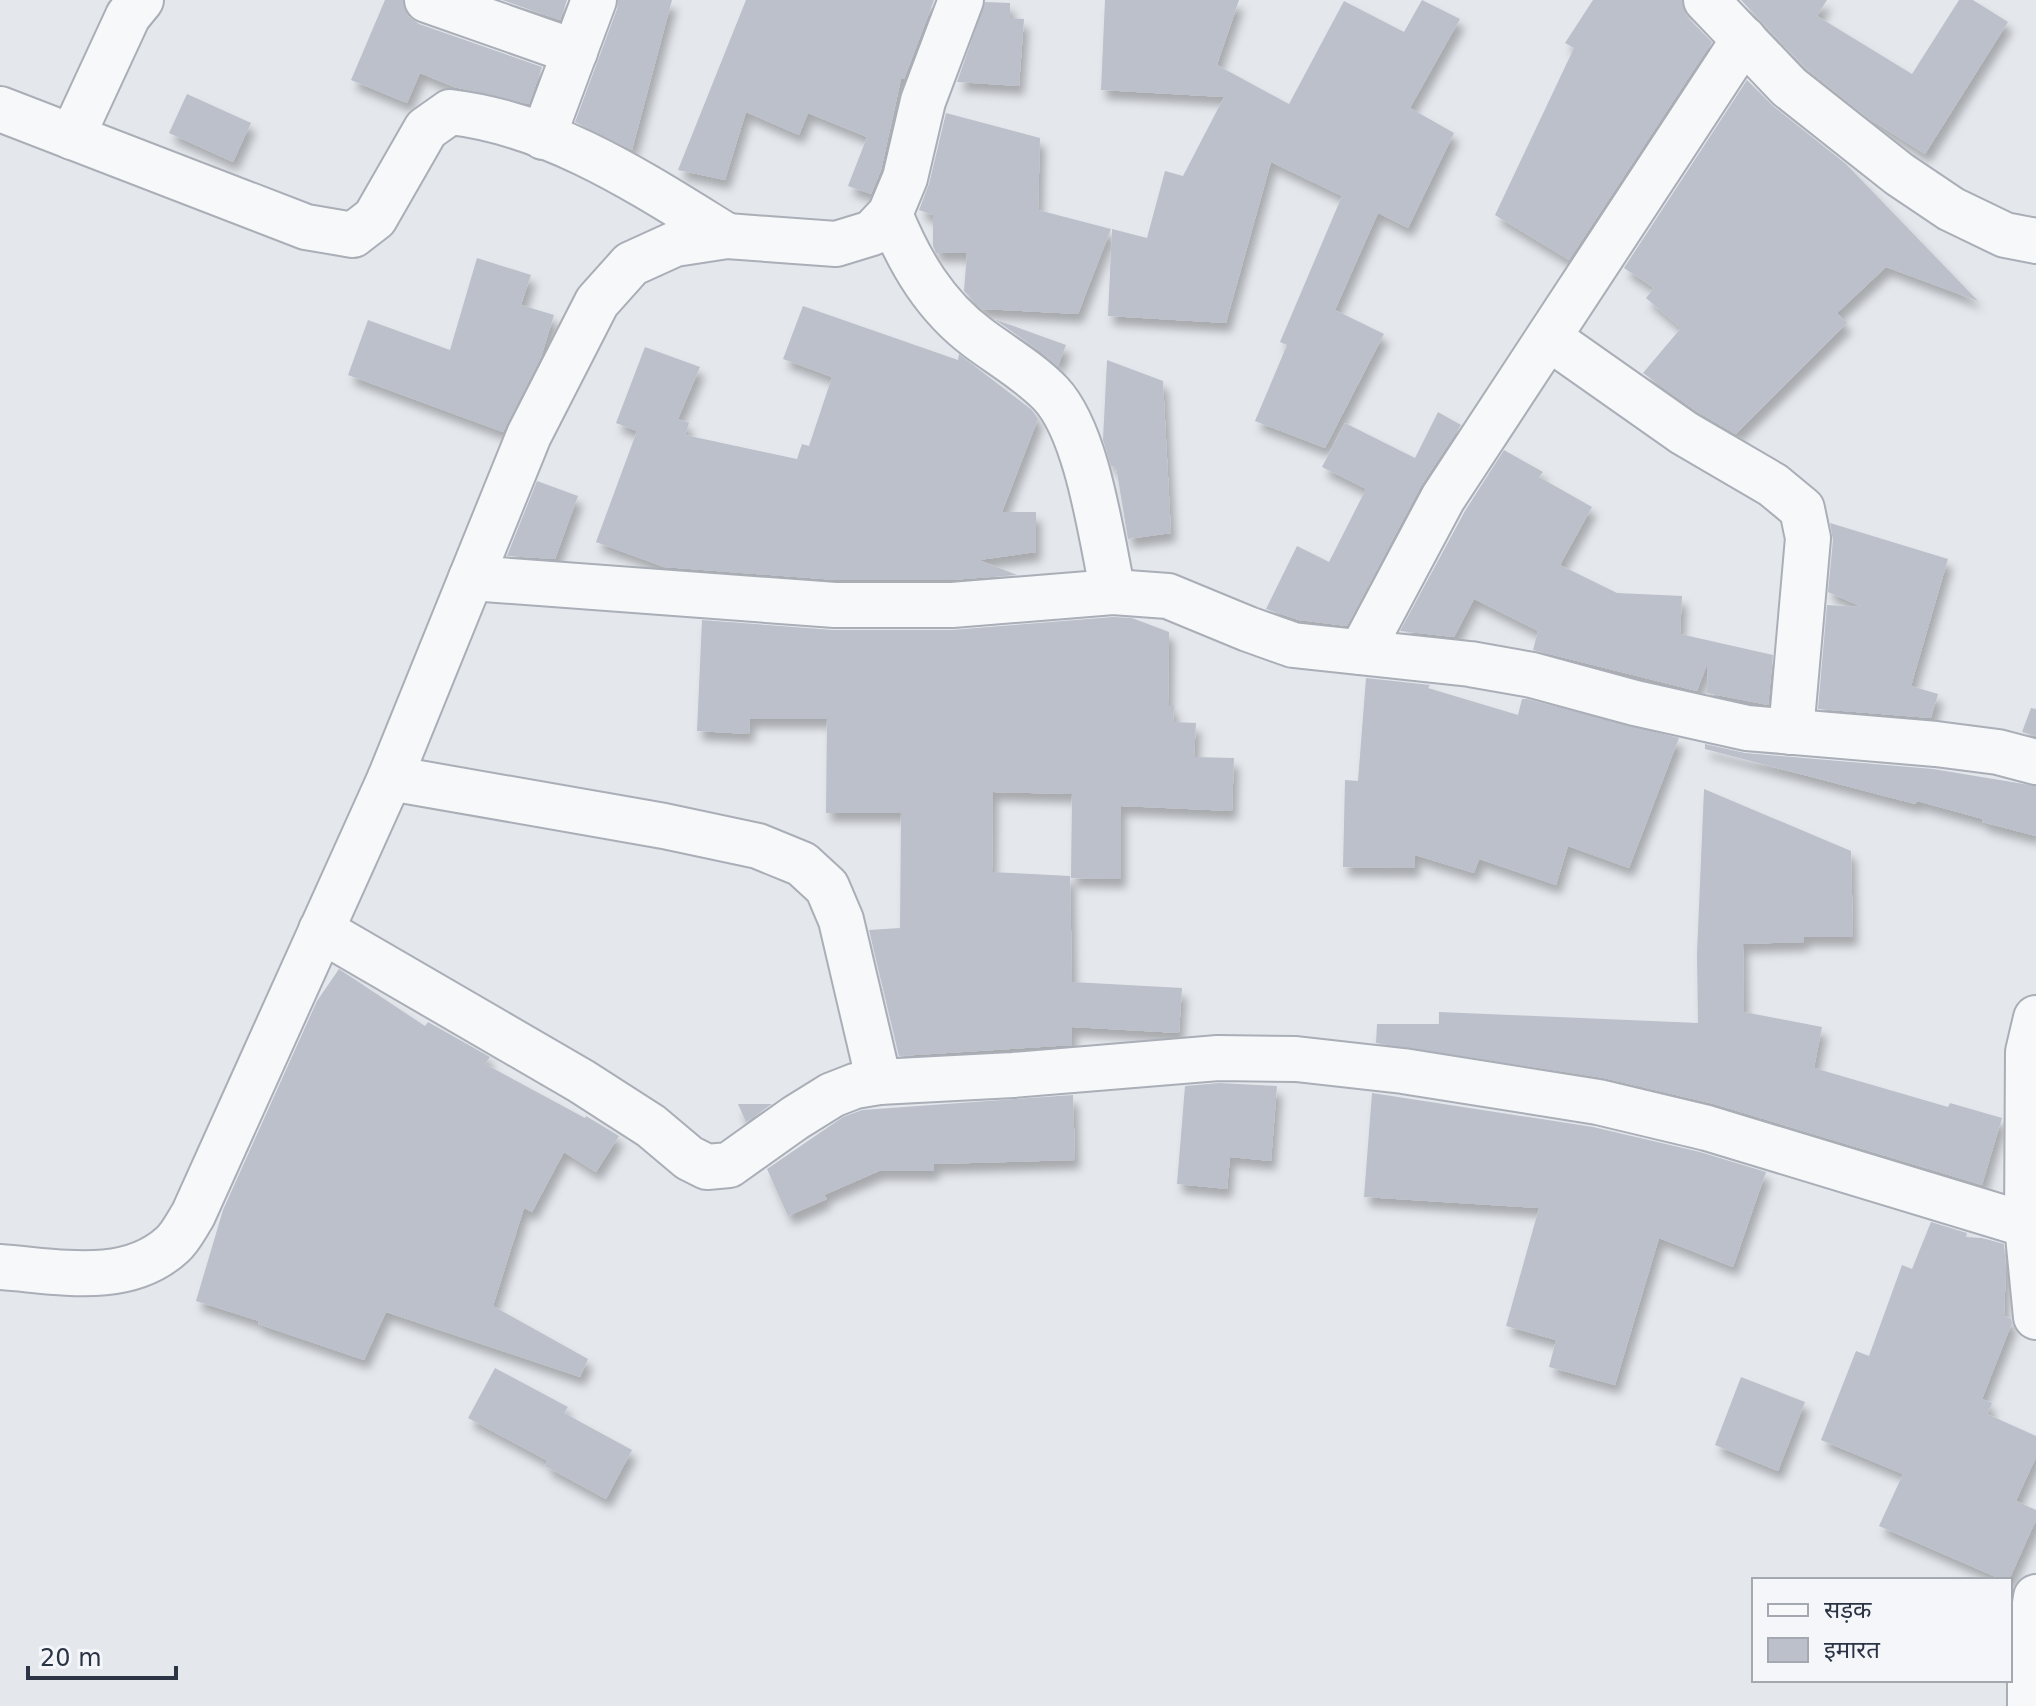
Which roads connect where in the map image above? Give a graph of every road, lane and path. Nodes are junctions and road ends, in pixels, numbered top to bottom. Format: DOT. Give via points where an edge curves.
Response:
graph roads {
  1 [pos="141,0"];
  2 [pos="427,0"];
  3 [pos="594,0"];
  4 [pos="961,0"];
  5 [pos="1706,0"];
  6 [pos="1744,39"];
  7 [pos="575,52"];
  8 [pos="0,109"];
  9 [pos="72,137"];
  10 [pos="543,137"];
  11 [pos="890,214"];
  12 [pos="727,236"];
  13 [pos="2036,241"];
  14 [pos="1549,338"];
  15 [pos="471,578"];
  16 [pos="1113,592"];
  17 [pos="1361,652"];
  18 [pos="1791,732"];
  19 [pos="2036,762"];
  20 [pos="390,778"];
  21 [pos="321,930"];
  22 [pos="2036,1018"];
  23 [pos="879,1082"];
  24 [pos="2027,1225"];
  25 [pos="0,1267"];
  26 [pos="2036,1317"];
  27 [pos="2036,1597"];
  28 [pos="2030,1706"];
  1 -- 9 [label="street" via="128,16"];
  2 -- 7 [label="street"];
  3 -- 7 [label="street"];
  4 -- 11 [label="street" via="923,101 905,178"];
  5 -- 6 [label="street"];
  6 -- 13 [label="street" via="1789,87 1899,174 1951,209 2005,235"];
  6 -- 14 [label="street"];
  7 -- 10 [label="street"];
  8 -- 9 [label="street"];
  9 -- 10 [label="street" via="306,227 353,235 375,218 426,129 450,112 485,116"];
  10 -- 12 [label="street" via="610,164"];
  11 -- 12 [label="street" via="872,233 836,244"];
  11 -- 16 [label="street" via="908,258 935,298 1051,394 1071,423"];
  12 -- 15 [label="street" via="675,244 631,264 597,302 529,435"];
  14 -- 17 [label="street" via="1443,498"];
  14 -- 18 [label="street" via="1802,509 1808,538"];
  15 -- 16 [label="street" via="835,605 952,605"];
  15 -- 20 [label="street"];
  16 -- 17 [label="street" via="1168,596 1293,645"];
  17 -- 18 [label="street" via="1532,675 1747,728"];
  18 -- 19 [label="street" via="1998,752"];
  20 -- 21 [label="street"];
  20 -- 23 [label="street" via="664,826 758,846 802,864 827,887 841,920"];
  21 -- 23 [label="street" via="581,1081 707,1167 729,1165 832,1095"];
  21 -- 25 [label="street" via="193,1215 173,1244 146,1263 119,1272"];
  22 -- 24 [label="street" via="2028,1052"];
  23 -- 24 [label="street" via="1218,1058 1296,1059 1403,1071 1598,1102 1693,1125"];
  24 -- 26 [label="street"];
  27 -- 28 [label="street"];
}
